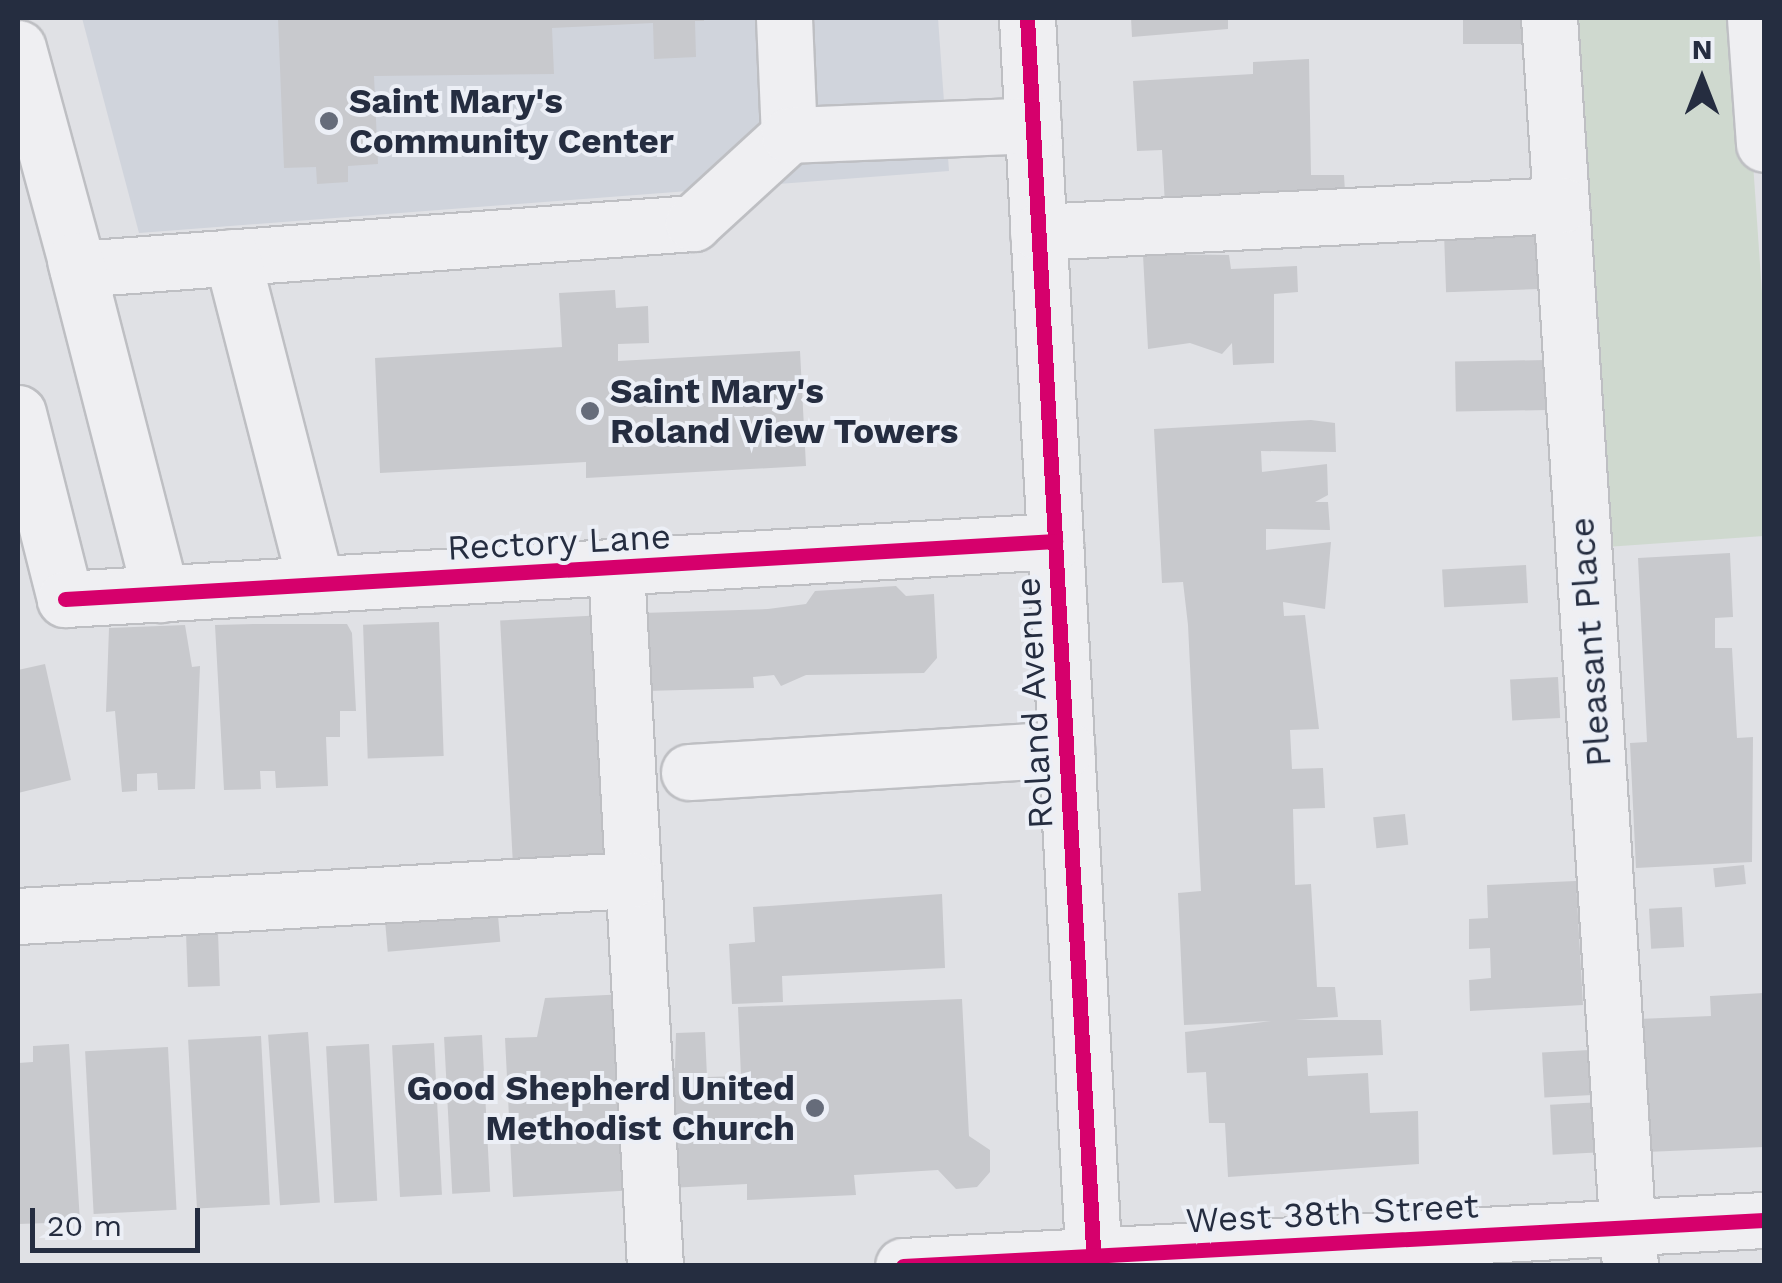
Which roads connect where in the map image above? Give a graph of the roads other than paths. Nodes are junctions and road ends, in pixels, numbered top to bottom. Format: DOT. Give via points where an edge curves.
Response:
graph roads {
  1 [pos="784,18"];
  2 [pos="1028,18"];
  3 [pos="1549,18"];
  4 [pos="1755,18"];
  5 [pos="18,48"];
  6 [pos="1034,125"];
  7 [pos="789,136"];
  8 [pos="1764,144"];
  9 [pos="1561,205"];
  10 [pos="1038,232"];
  11 [pos="232,257"];
  12 [pos="76,260"];
  13 [pos="18,413"];
  14 [pos="1055,541"];
  15 [pos="616,570"];
  16 [pos="316,584"];
  17 [pos="161,594"];
  18 [pos="1066,750"];
  19 [pos="689,772"];
  20 [pos="631,880"];
  21 [pos="18,916"];
  22 [pos="1764,1220"];
  23 [pos="1629,1246"];
  24 [pos="1094,1260"];
  25 [pos="655,1266"];
  26 [pos="902,1266"];
  1 -- 7 [label="street"];
  2 -- 6 [label="street, Roland Avenue"];
  3 -- 9 [label="street, Pleasant Place"];
  4 -- 8 [label="street"];
  5 -- 12 [label="street"];
  6 -- 7 [label="street"];
  6 -- 10 [label="street, Roland Avenue"];
  7 -- 11 [label="street" via="693,222"];
  9 -- 10 [label="street"];
  9 -- 23 [label="street, Pleasant Place"];
  10 -- 14 [label="street, Roland Avenue"];
  11 -- 12 [label="street" via="78,268"];
  11 -- 16 [label="street"];
  12 -- 17 [label="street"];
  13 -- 17 [label="street, Rectory Lane" via="65,600"];
  14 -- 15 [label="street, Rectory Lane"];
  14 -- 18 [label="street, Roland Avenue"];
  15 -- 16 [label="street, Rectory Lane"];
  15 -- 20 [label="street"];
  16 -- 17 [label="street, Rectory Lane"];
  18 -- 19 [label="street"];
  18 -- 24 [label="street, Roland Avenue"];
  20 -- 21 [label="street"];
  20 -- 25 [label="street"];
  22 -- 23 [label="street, West 38th Street"];
  23 -- 24 [label="street, West 38th Street"];
  24 -- 26 [label="street, West 38th Street"];
}
